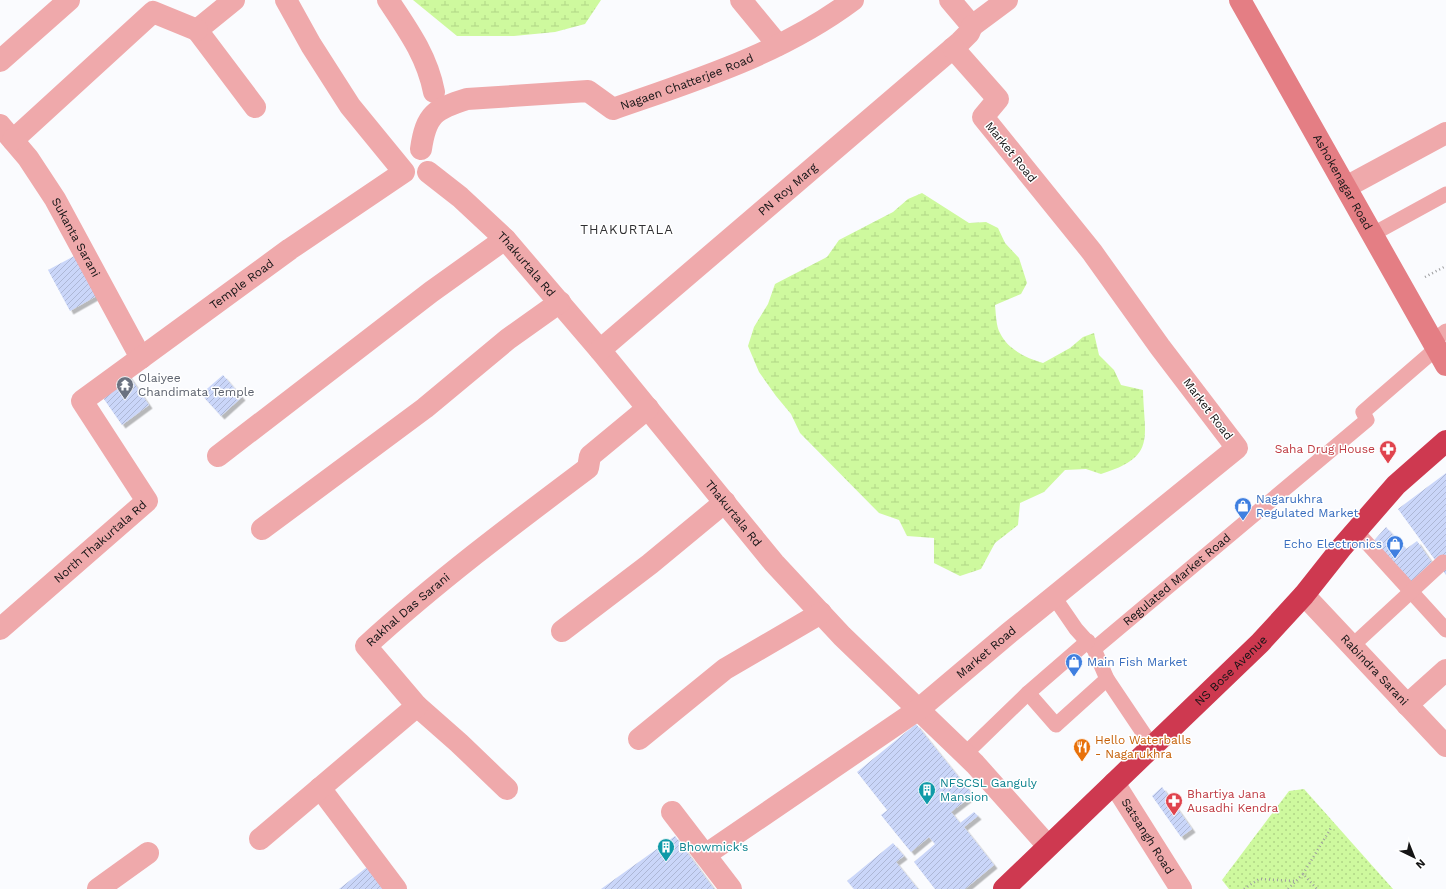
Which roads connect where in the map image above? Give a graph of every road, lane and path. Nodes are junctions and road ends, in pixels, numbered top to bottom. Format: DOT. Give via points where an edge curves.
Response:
graph roads {
  1 [pos="69,0"];
  2 [pos="234,0"];
  3 [pos="286,0"];
  4 [pos="388,0"];
  5 [pos="741,0"];
  6 [pos="853,0"];
  7 [pos="950,0"];
  8 [pos="1007,0"];
  9 [pos="1240,0"];
  10 [pos="972,26"];
  11 [pos="197,30"];
  12 [pos="778,45"];
  13 [pos="953,48"];
  14 [pos="0,61"];
  15 [pos="442,98"];
  16 [pos="255,107"];
  17 [pos="6,132"];
  18 [pos="1446,133"];
  19 [pos="421,149"];
  20 [pos="404,172"];
  21 [pos="428,172"];
  22 [pos="1346,187"];
  23 [pos="1446,194"];
  24 [pos="1373,234"];
  25 [pos="505,238"];
  26 [pos="560,302"];
  27 [pos="1440,346"];
  28 [pos="600,350"];
  29 [pos="141,358"];
  30 [pos="82,401"];
  31 [pos="648,408"];
  32 [pos="1446,441"];
  33 [pos="218,456"];
  34 [pos="725,502"];
  35 [pos="262,529"];
  36 [pos="1356,531"];
  37 [pos="1443,562"];
  38 [pos="1411,592"];
  39 [pos="1304,595"];
  40 [pos="1054,597"];
  41 [pos="821,613"];
  42 [pos="0,629"];
  43 [pos="1446,630"];
  44 [pos="562,631"];
  45 [pos="1091,645"];
  46 [pos="1352,646"];
  47 [pos="1446,670"];
  48 [pos="1108,679"];
  49 [pos="1028,693"];
  50 [pos="1407,705"];
  51 [pos="417,706"];
  52 [pos="919,709"];
  53 [pos="639,739"];
  54 [pos="1152,746"];
  55 [pos="1446,746"];
  56 [pos="965,754"];
  57 [pos="1114,783"];
  58 [pos="320,788"];
  59 [pos="507,789"];
  60 [pos="672,812"];
  61 [pos="1331,828"];
  62 [pos="260,839"];
  63 [pos="1048,846"];
  64 [pos="148,853"];
  65 [pos="705,855"];
  66 [pos="1303,874"];
  67 [pos="1296,881"];
  68 [pos="721,886"];
  69 [pos="98,889"];
  70 [pos="396,889"];
  71 [pos="1004,889"];
  72 [pos="1182,889"];
  73 [pos="1244,889"];
  74 [pos="1288,889"];
  75 [pos="1317,889"];
  1 -- 14 [label="street"];
  2 -- 11 [label="street"];
  3 -- 20 [label="street" via="350,106"];
  4 -- 15 [label="street" via="420,50"];
  5 -- 12 [label="street"];
  6 -- 12 [label="street, Nagaen Chatterjee Road" via="826,20"];
  7 -- 10 [label="street"];
  8 -- 10 [label="street"];
  9 -- 22 [label="main road, Ashokenagar Road"];
  10 -- 13 [label="street, PN Roy Marg" via="969,33"];
  11 -- 16 [label="street"];
  11 -- 17 [label="street" via="153,12"];
  12 -- 15 [label="street, Nagaen Chatterjee Road" via="740,64 613,110 588,91 467,99"];
  13 -- 28 [label="street, PN Roy Marg"];
  13 -- 40 [label="street, Market Road" via="998,99 983,117 1092,252 1237,448"];
  15 -- 19 [label="street, Nagaen Chatterjee Road" via="439,110 428,120 423,131"];
  17 -- 29 [label="street, Sukanta Sarani" via="28,158 55,199"];
  18 -- 22 [label="street"];
  19 -- 20 [label="street"];
  19 -- 21 [label="street"];
  20 -- 21 [label="street"];
  20 -- 29 [label="street, Temple Road" via="290,249"];
  21 -- 25 [label="street, Thakurtala Rd"];
  22 -- 24 [label="main road, Ashokenagar Road"];
  23 -- 24 [label="lane"];
  24 -- 27 [label="main road, Ashokenagar Road"];
  25 -- 26 [label="street, Thakurtala Rd"];
  25 -- 33 [label="street"];
  26 -- 28 [label="street, Thakurtala Rd"];
  26 -- 35 [label="street" via="508,339 425,408"];
  27 -- 45 [label="lane, Regulated Market Road" via="1363,412 1367,420"];
  28 -- 31 [label="street, Thakurtala Rd"];
  29 -- 30 [label="street, Temple Road"];
  30 -- 42 [label="street, North Thakurtala Rd" via="147,502"];
  31 -- 34 [label="street, Thakurtala Rd"];
  31 -- 51 [label="street, Rakhal Das Sarani" via="590,456 588,468 409,606 366,646"];
  32 -- 36 [label="highway, NS Bose Avenue" via="1396,485"];
  34 -- 41 [label="street, Thakurtala Rd" via="774,563"];
  34 -- 44 [label="street" via="650,564"];
  36 -- 38 [label="lane"];
  36 -- 39 [label="highway, NS Bose Avenue"];
  37 -- 38 [label="lane"];
  38 -- 43 [label="lane"];
  38 -- 46 [label="lane"];
  39 -- 46 [label="street, Rabindra Sarani"];
  39 -- 54 [label="highway, NS Bose Avenue" via="1260,643"];
  40 -- 45 [label="lane" via="1076,629"];
  40 -- 52 [label="street, Market Road"];
  41 -- 52 [label="street, Thakurtala Rd"];
  41 -- 53 [label="street" via="724,670"];
  45 -- 48 [label="lane"];
  45 -- 49 [label="lane, Regulated Market Road"];
  46 -- 50 [label="street, Rabindra Sarani"];
  47 -- 50 [label="street"];
  48 -- 49 [label="lane" via="1056,725"];
  48 -- 54 [label="lane"];
  49 -- 56 [label="lane, Regulated Market Road"];
  50 -- 55 [label="street, Rabindra Sarani"];
  51 -- 58 [label="street"];
  51 -- 59 [label="street"];
  52 -- 56 [label="street, Thakurtala Rd"];
  52 -- 65 [label="street, Market Road"];
  54 -- 57 [label="highway, NS Bose Avenue"];
  56 -- 63 [label="street, Thakurtala Rd"];
  57 -- 63 [label="highway, NS Bose Avenue"];
  57 -- 72 [label="street, Satsangh Road"];
  58 -- 62 [label="street"];
  58 -- 70 [label="street"];
  60 -- 65 [label="street"];
  61 -- 66 [label="path"];
  63 -- 71 [label="highway, NS Bose Avenue"];
  64 -- 69 [label="street"];
  65 -- 68 [label="street"];
  66 -- 67 [label="path"];
  66 -- 75 [label="path"];
  67 -- 73 [label="path" via="1259,879"];
  67 -- 74 [label="path"];
}
